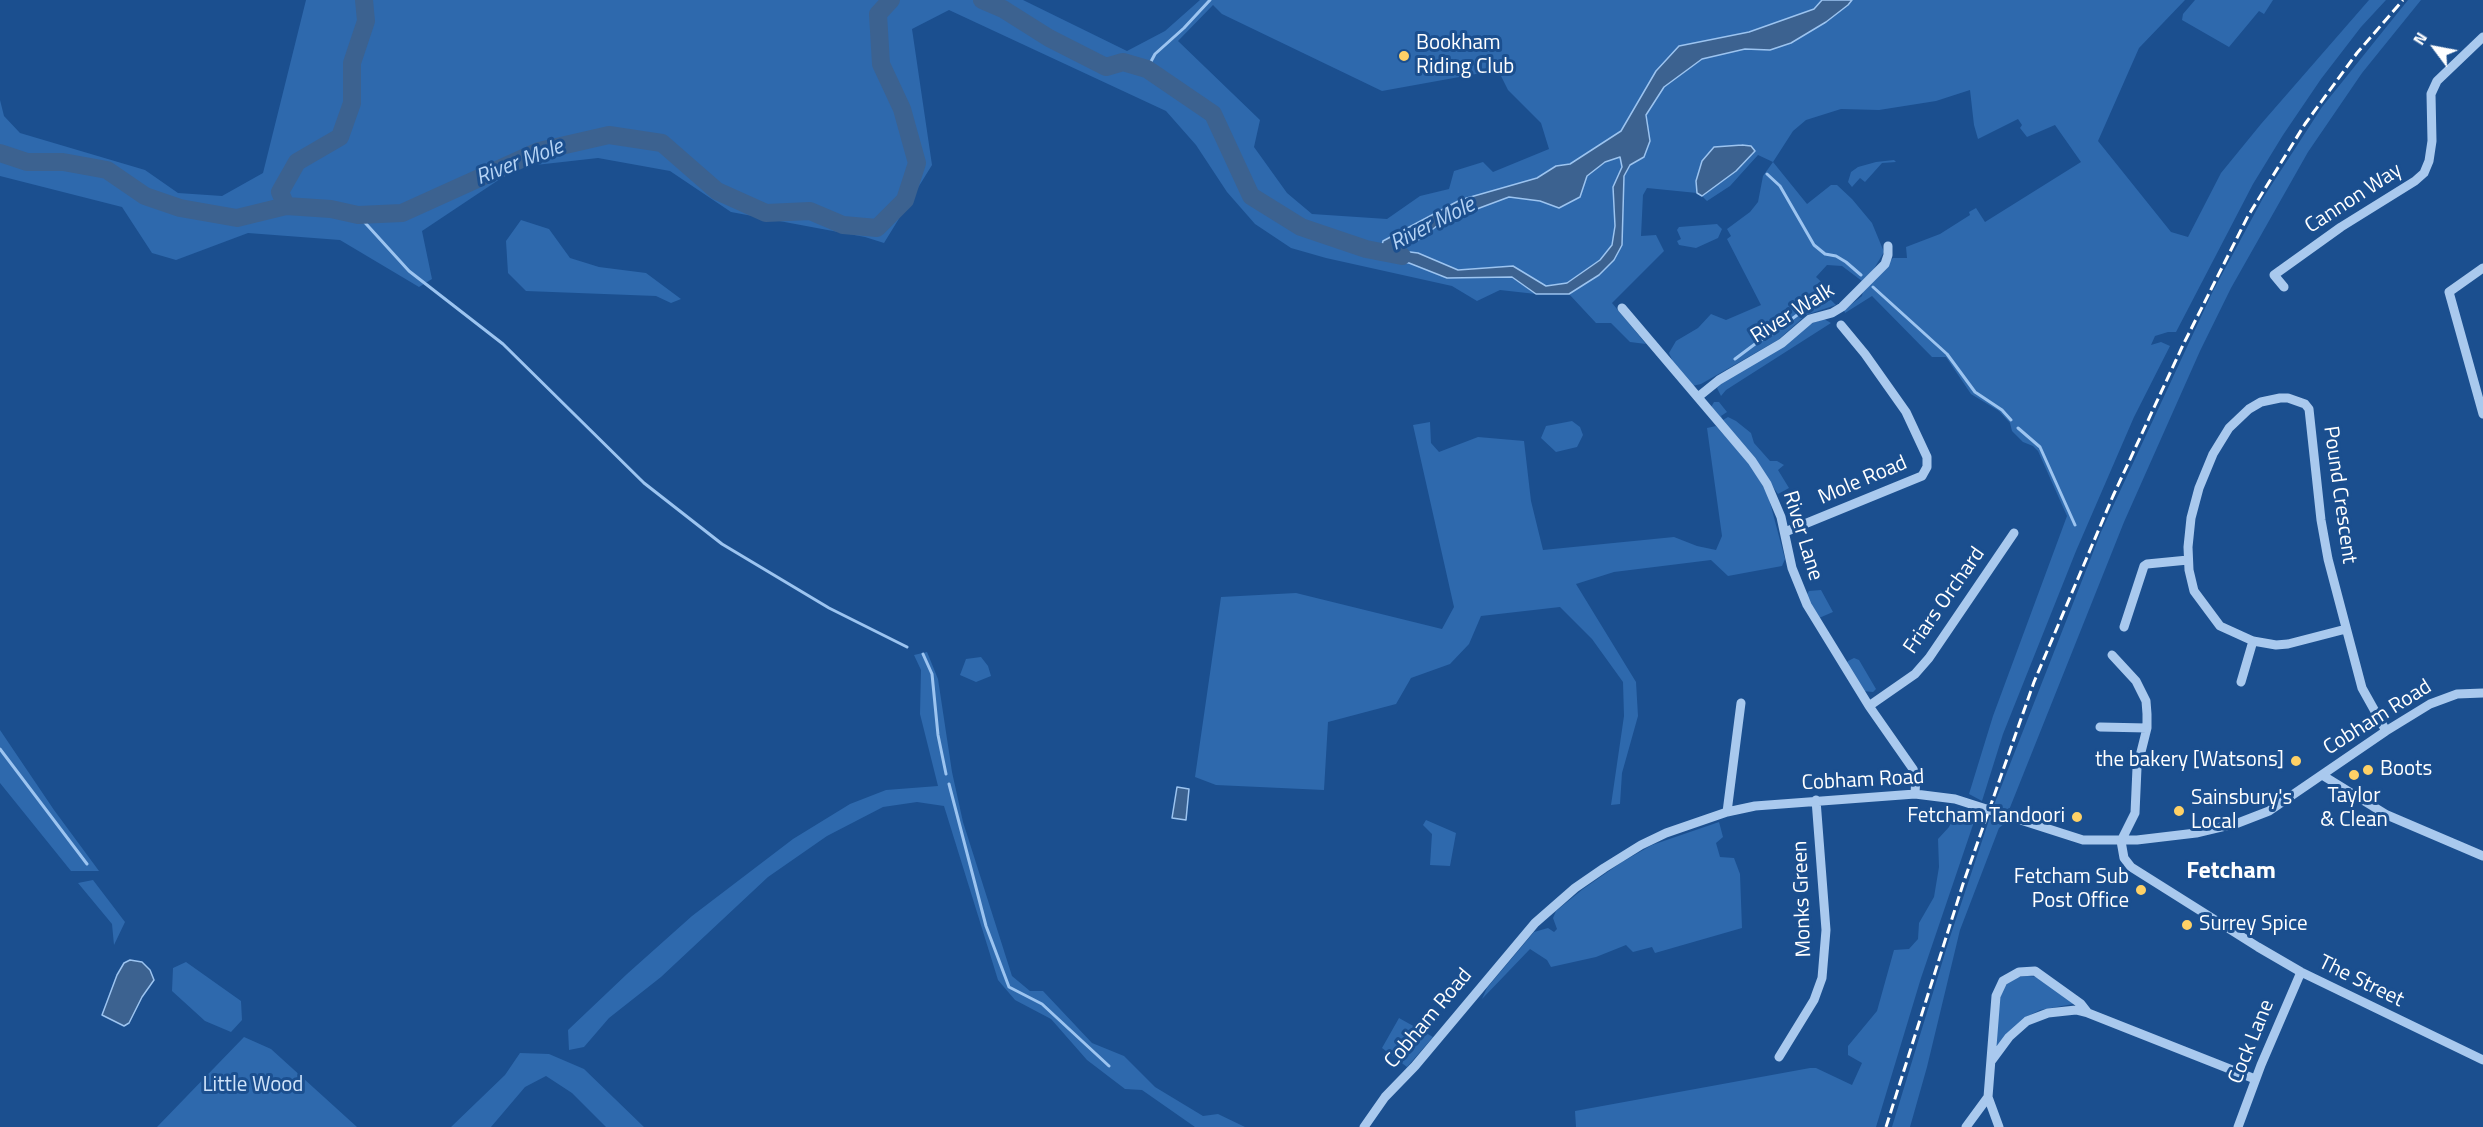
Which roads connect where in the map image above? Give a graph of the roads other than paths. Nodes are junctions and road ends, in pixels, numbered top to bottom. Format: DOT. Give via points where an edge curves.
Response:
graph roads {
  1 [pos="2483,37"];
  2 [pos="1888,246"];
  3 [pos="2483,268"];
  4 [pos="2284,287"];
  5 [pos="1622,308"];
  6 [pos="1841,325"];
  7 [pos="1698,397"];
  8 [pos="2483,414"];
  9 [pos="1785,532"];
  10 [pos="2014,533"];
  11 [pos="2188,560"];
  12 [pos="2124,627"];
  13 [pos="2346,630"];
  14 [pos="2253,641"];
  15 [pos="2112,655"];
  16 [pos="2241,682"];
  17 [pos="2483,693"];
  18 [pos="1741,703"];
  19 [pos="1869,706"];
  20 [pos="2100,727"];
  21 [pos="2147,728"];
  22 [pos="2386,731"];
  23 [pos="2322,775"];
  24 [pos="1915,794"];
  25 [pos="1816,800"];
  26 [pos="1727,812"];
  27 [pos="2121,841"];
  28 [pos="2483,855"];
  29 [pos="2301,972"];
  30 [pos="2088,1013"];
  31 [pos="1779,1057"];
  32 [pos="1992,1060"];
  33 [pos="2483,1060"];
  34 [pos="2255,1079"];
  35 [pos="1988,1097"];
  36 [pos="1364,1127"];
  37 [pos="1966,1127"];
  38 [pos="1999,1127"];
  39 [pos="2238,1127"];
  1 -- 4 [label="street, Cannon Way" via="2437,81 2431,94 2432,141 2424,173 2340,226 2274,275"];
  2 -- 7 [label="street, River Walk" via="1885,264 1842,307 1810,319 1782,343"];
  3 -- 8 [label="street" via="2449,292"];
  5 -- 7 [label="street, River Lane"];
  6 -- 9 [label="street, Mole Road" via="1906,412 1927,457 1927,467 1922,476"];
  7 -- 9 [label="street, River Lane" via="1767,484"];
  9 -- 19 [label="street, River Lane" via="1792,568 1807,605"];
  10 -- 19 [label="street, Friars Orchard" via="1929,658 1915,674"];
  11 -- 12 [label="street" via="2144,566"];
  11 -- 13 [label="street, Pound Crescent" via="2191,518 2199,488 2212,454 2229,428 2261,402 2296,400 2305,404 2311,414 2324,538"];
  11 -- 14 [label="street, Pound Crescent" via="2194,591 2212,618 2230,633"];
  13 -- 14 [label="street, Pound Crescent" via="2288,644"];
  13 -- 22 [label="street, Pound Crescent" via="2365,696"];
  14 -- 16 [label="street"];
  15 -- 21 [label="street" via="2142,691"];
  17 -- 22 [label="street, Cobham Road" via="2444,697"];
  18 -- 26 [label="street"];
  19 -- 24 [label="street, River Lane" via="1916,774"];
  20 -- 21 [label="street"];
  21 -- 27 [label="street" via="2137,768 2135,813"];
  22 -- 23 [label="street, Cobham Road"];
  23 -- 27 [label="street, Cobham Road" via="2270,811 2238,823 2164,838"];
  23 -- 28 [label="street" via="2386,815"];
  24 -- 25 [label="street, Cobham Road"];
  24 -- 27 [label="street, Cobham Road" via="1954,800 2072,838"];
  25 -- 26 [label="street, Cobham Road"];
  25 -- 31 [label="street, Monks Green" via="1826,930 1822,978 1814,1000"];
  26 -- 36 [label="street, Cobham Road" via="1641,844 1556,904 1511,950 1385,1097"];
  27 -- 29 [label="street, The Street" via="2124,858 2131,867"];
  29 -- 33 [label="street, The Street"];
  29 -- 34 [label="street, Cock Lane"];
  30 -- 32 [label="street" via="2061,1010 2027,1021"];
  30 -- 32 [label="street" via="2042,974 2027,971 2010,975 1998,987 1996,996"];
  30 -- 34 [label="street"];
  32 -- 35 [label="street"];
  34 -- 39 [label="street, Cock Lane"];
  35 -- 37 [label="street"];
  35 -- 38 [label="street"];
}
